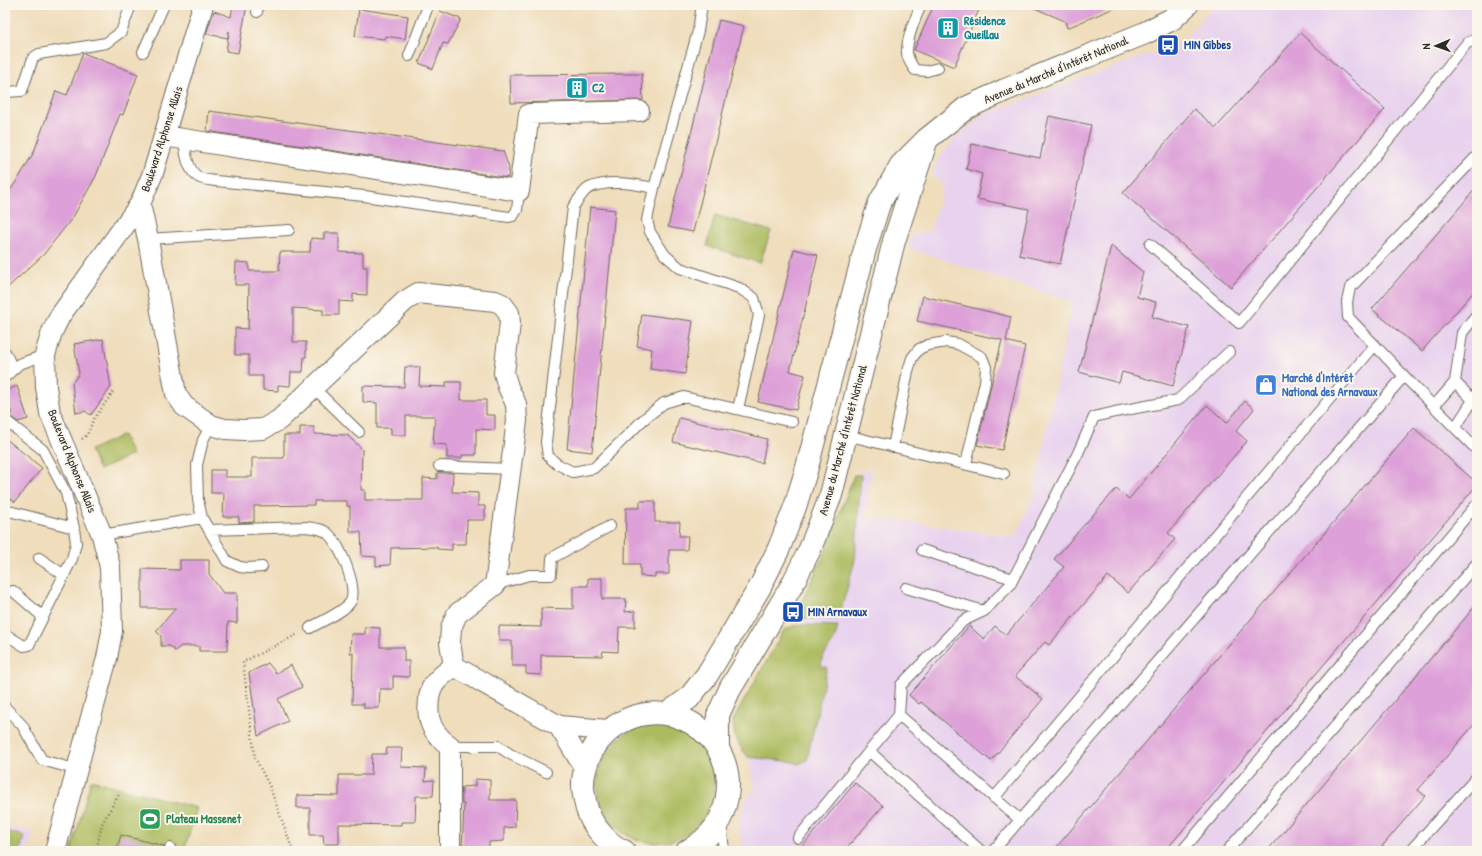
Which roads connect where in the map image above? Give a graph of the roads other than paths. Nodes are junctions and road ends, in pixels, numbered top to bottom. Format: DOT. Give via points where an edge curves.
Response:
graph roads {
  1 [pos="131,5"];
  2 [pos="164,5"];
  3 [pos="204,5"];
  4 [pos="426,5"];
  5 [pos="702,5"];
  6 [pos="921,5"];
  7 [pos="1186,5"];
  8 [pos="1477,39"];
  9 [pos="143,52"];
  10 [pos="409,56"];
  11 [pos="938,68"];
  12 [pos="5,92"];
  13 [pos="639,111"];
  14 [pos="164,136"];
  15 [pos="184,139"];
  16 [pos="927,139"];
  17 [pos="1477,156"];
  18 [pos="654,188"];
  19 [pos="519,191"];
  20 [pos="140,204"];
  21 [pos="289,230"];
  22 [pos="148,239"];
  23 [pos="1150,244"];
  24 [pos="1477,314"];
  25 [pos="1375,345"];
  26 [pos="5,352"];
  27 [pos="1229,352"];
  28 [pos="45,355"];
  29 [pos="13,369"];
  30 [pos="1404,376"];
  31 [pos="5,378"];
  32 [pos="1455,382"];
  33 [pos="314,388"];
  34 [pos="1476,400"];
  35 [pos="1434,406"];
  36 [pos="738,409"];
  37 [pos="5,420"];
  38 [pos="792,422"];
  39 [pos="211,425"];
  40 [pos="1455,428"];
  41 [pos="359,432"];
  42 [pos="846,435"];
  43 [pos="893,447"];
  44 [pos="1477,450"];
  45 [pos="966,464"];
  46 [pos="440,466"];
  47 [pos="510,469"];
  48 [pos="1004,474"];
  49 [pos="1477,504"];
  50 [pos="5,510"];
  51 [pos="202,518"];
  52 [pos="610,526"];
  53 [pos="74,528"];
  54 [pos="209,530"];
  55 [pos="102,535"];
  56 [pos="922,550"];
  57 [pos="39,558"];
  58 [pos="1477,563"];
  59 [pos="262,567"];
  60 [pos="64,575"];
  61 [pos="1013,579"];
  62 [pos="495,585"];
  63 [pos="906,588"];
  64 [pos="13,590"];
  65 [pos="984,611"];
  66 [pos="43,617"];
  67 [pos="310,628"];
  68 [pos="5,634"];
  69 [pos="454,666"];
  70 [pos="5,706"];
  71 [pos="667,714"];
  72 [pos="899,715"];
  73 [pos="559,726"];
  74 [pos="608,730"];
  75 [pos="450,746"];
  76 [pos="718,748"];
  77 [pos="869,751"];
  78 [pos="585,769"];
  79 [pos="78,770"];
  80 [pos="546,772"];
  81 [pos="1477,777"];
  82 [pos="994,798"];
  83 [pos="720,819"];
  84 [pos="1020,820"];
  85 [pos="798,838"];
  86 [pos="599,842"];
  87 [pos="55,851"];
  88 [pos="450,851"];
  89 [pos="624,851"];
  90 [pos="687,851"];
  91 [pos="724,851"];
  92 [pos="981,851"];
  93 [pos="993,851"];
  94 [pos="1182,851"];
  95 [pos="1227,851"];
  96 [pos="1410,851"];
  1 -- 12 [label="lane" via="121,32 106,43 39,54 33,58 22,91"];
  2 -- 9 [label="lane"];
  3 -- 14 [label="street, Boulevard Alphonse Allais"];
  4 -- 10 [label="lane" via="428,6"];
  5 -- 18 [label="lane" via="698,31"];
  6 -- 11 [label="lane" via="907,51 910,63 915,70 927,71"];
  7 -- 16 [label="main road, Avenue du Marché d'Intérêt National" via="1172,19 1145,33 966,108"];
  8 -- 23 [label="lane" via="1467,43 1239,323"];
  13 -- 19 [label="street" via="529,114"];
  14 -- 15 [label="street"];
  14 -- 20 [label="street, Boulevard Alphonse Allais"];
  15 -- 19 [label="street"];
  15 -- 19 [label="lane" via="191,168 199,178 216,181 364,196 509,216 513,216 517,210"];
  16 -- 42 [label="main road, Avenue du Marché d'Intérêt National" via="894,241"];
  16 -- 71 [label="main road, Avenue du Marché d'Intérêt National" via="901,165 879,204 806,471 779,548 760,587 707,675 689,698"];
  17 -- 25 [label="lane" via="1350,288 1347,302 1348,317"];
  18 -- 36 [label="lane" via="647,220 650,232 665,254 680,268 739,288 754,298 759,315"];
  18 -- 36 [label="lane" via="629,183 608,184 588,189 573,208 546,442 548,456 573,472 594,468 664,403 684,397"];
  20 -- 22 [label="street"];
  20 -- 28 [label="street, Boulevard Alphonse Allais" via="60,316"];
  21 -- 22 [label="lane"];
  22 -- 39 [label="street" via="176,394 184,406"];
  24 -- 32 [label="lane" via="1462,333"];
  25 -- 30 [label="lane"];
  25 -- 82 [label="lane"];
  26 -- 29 [label="lane"];
  27 -- 61 [label="lane" via="1178,400 1094,417"];
  28 -- 29 [label="lane" via="19,364"];
  28 -- 55 [label="street, Boulevard Alphonse Allais" via="50,413"];
  29 -- 31 [label="lane"];
  30 -- 35 [label="lane"];
  30 -- 84 [label="lane"];
  32 -- 34 [label="lane"];
  32 -- 35 [label="lane"];
  33 -- 39 [label="street" via="279,420 263,429 238,430"];
  33 -- 41 [label="lane"];
  33 -- 47 [label="street" via="405,301 418,293 495,301 502,304 509,313 510,323 504,373 516,404 517,421"];
  34 -- 40 [label="lane"];
  35 -- 40 [label="lane"];
  36 -- 38 [label="lane"];
  37 -- 53 [label="lane" via="43,450 66,494"];
  39 -- 51 [label="lane" via="203,440 197,466 198,500"];
  40 -- 44 [label="lane"];
  42 -- 43 [label="lane"];
  42 -- 76 [label="main road, Avenue du Marché d'Intérêt National" via="830,495 810,549 718,714"];
  43 -- 45 [label="lane"];
  43 -- 45 [label="lane" via="912,358 919,349 928,345 946,342 958,344 982,357 986,367 985,382"];
  45 -- 48 [label="lane"];
  46 -- 47 [label="lane"];
  47 -- 62 [label="street"];
  49 -- 94 [label="lane"];
  50 -- 53 [label="lane"];
  51 -- 54 [label="lane"];
  51 -- 55 [label="lane"];
  52 -- 62 [label="lane" via="552,558 551,575 529,575"];
  53 -- 60 [label="lane" via="76,543"];
  54 -- 59 [label="lane" via="227,561 240,567"];
  54 -- 67 [label="lane" via="305,527 326,532 335,542 349,572 352,600 348,606"];
  55 -- 79 [label="street, Boulevard Alphonse Allais" via="110,567 112,631 108,658"];
  56 -- 61 [label="lane"];
  57 -- 60 [label="lane"];
  58 -- 95 [label="lane"];
  60 -- 66 [label="lane"];
  61 -- 65 [label="lane"];
  62 -- 69 [label="street" via="458,614 451,628 450,643"];
  63 -- 65 [label="lane"];
  64 -- 66 [label="lane"];
  65 -- 72 [label="lane" via="963,621 901,685"];
  66 -- 68 [label="lane" via="29,645 24,646"];
  69 -- 73 [label="street"];
  69 -- 75 [label="street" via="434,684 427,712 431,726 440,739"];
  70 -- 79 [label="lane" via="22,725 42,760"];
  71 -- 74 [label="main road" via="646,713 626,719"];
  71 -- 76 [label="main road" via="687,720 704,732"];
  72 -- 77 [label="lane"];
  72 -- 82 [label="lane"];
  73 -- 74 [label="street"];
  73 -- 78 [label="street"];
  74 -- 78 [label="main road" via="593,748"];
  75 -- 80 [label="lane" via="498,746"];
  75 -- 88 [label="street"];
  76 -- 83 [label="main road" via="725,765 728,784 727,802"];
  77 -- 85 [label="lane"];
  77 -- 92 [label="lane"];
  78 -- 86 [label="main road" via="583,791"];
  79 -- 87 [label="street, Boulevard Alphonse Allais"];
  81 -- 96 [label="lane"];
  82 -- 84 [label="lane"];
  83 -- 90 [label="main road" via="710,834"];
  83 -- 91 [label="lane"];
  84 -- 93 [label="lane"];
  86 -- 89 [label="main road"];
}
